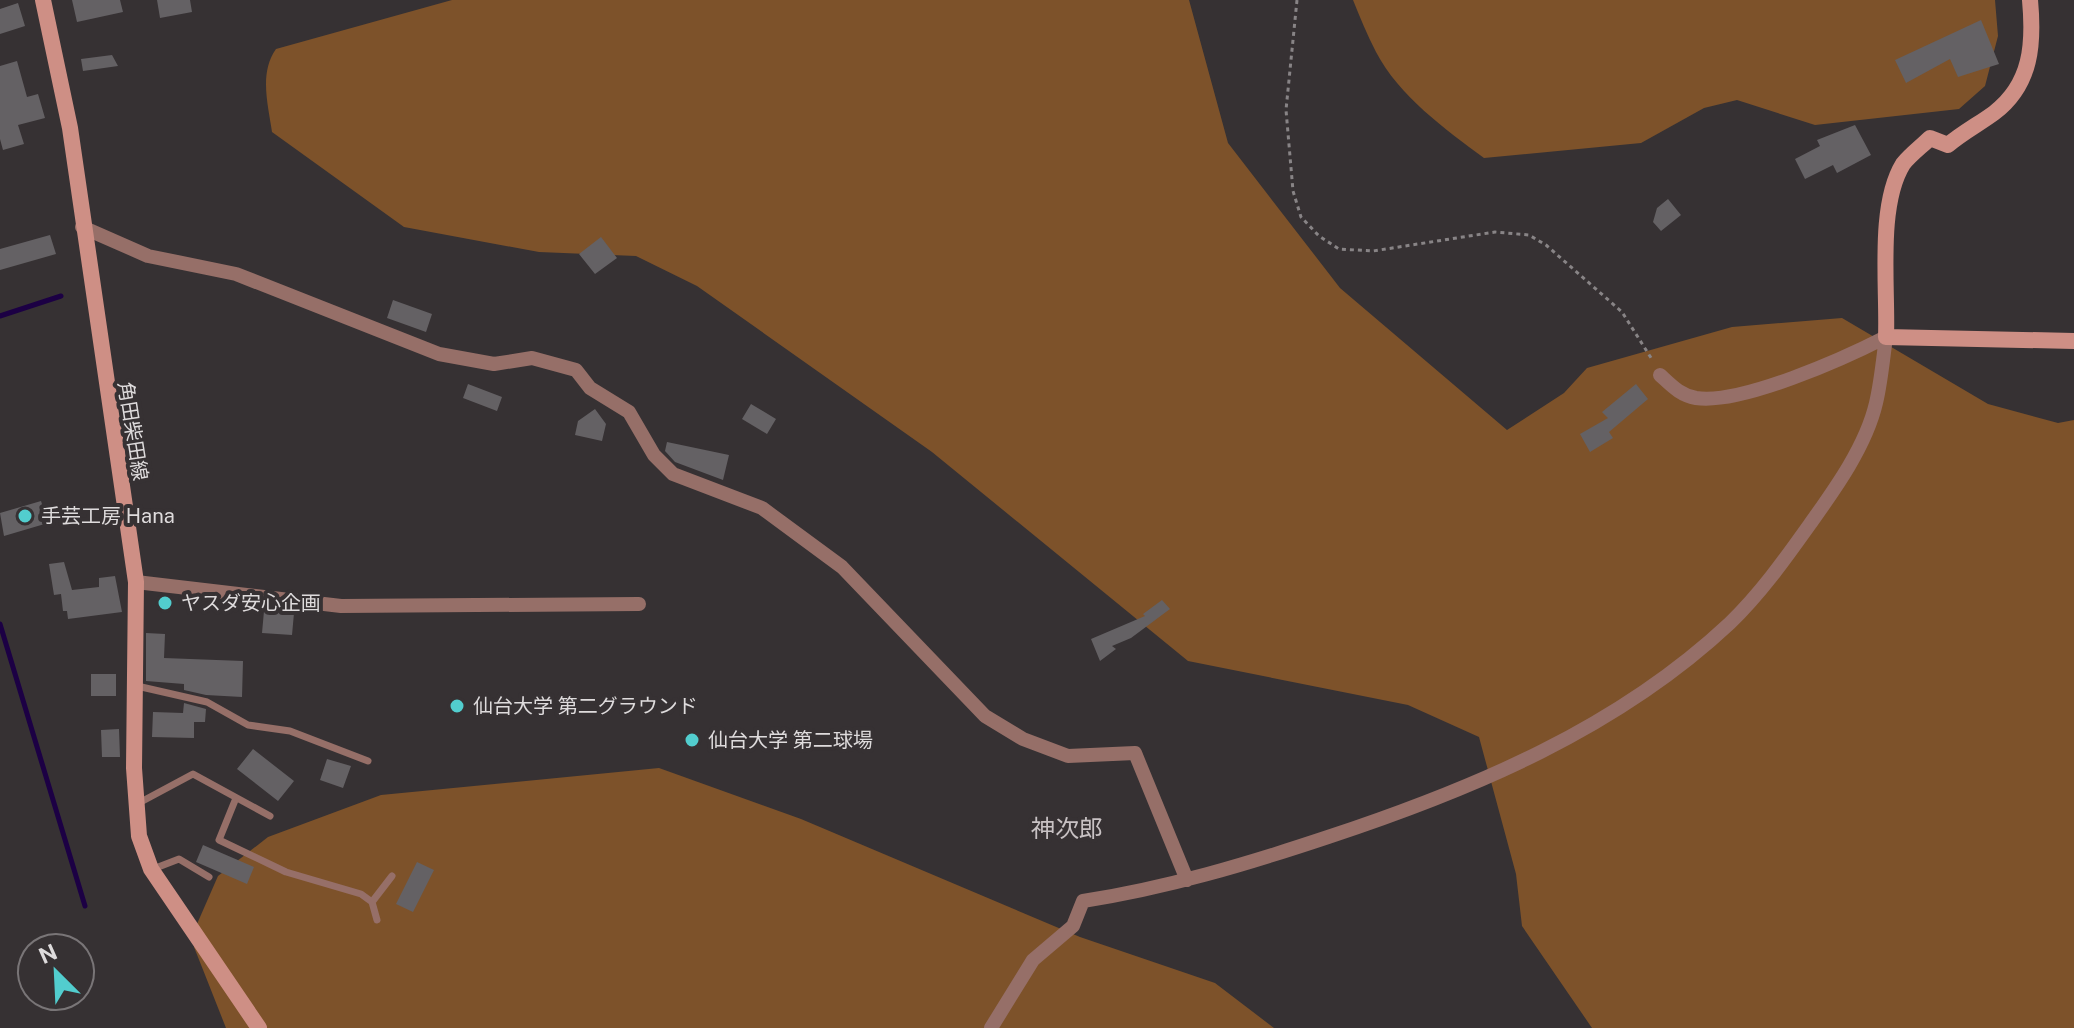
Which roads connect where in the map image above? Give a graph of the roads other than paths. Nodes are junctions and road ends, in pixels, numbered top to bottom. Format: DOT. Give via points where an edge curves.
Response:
graph roads {
  1 [pos="43,0"];
  2 [pos="2030,0"];
  3 [pos="82,227"];
  4 [pos="1886,337"];
  5 [pos="2074,341"];
  6 [pos="1660,375"];
  7 [pos="136,582"];
  8 [pos="639,604"];
  9 [pos="135,685"];
  10 [pos="368,761"];
  11 [pos="236,798"];
  12 [pos="135,805"];
  13 [pos="270,816"];
  14 [pos="151,869"];
  15 [pos="392,876"];
  16 [pos="209,877"];
  17 [pos="1187,880"];
  18 [pos="372,902"];
  19 [pos="377,920"];
  20 [pos="259,1028"];
  21 [pos="991,1028"];
  1 -- 3 [label="main road, 角田柴田線" via="60,67"];
  2 -- 4 [label="main road" via="2030,63 2010,95 1997,111 1948,145 1930,138 1904,163 1888,220"];
  3 -- 7 [label="main road, 角田柴田線"];
  3 -- 17 [label="street" via="148,256 236,274 439,354 494,364 532,358 576,370 590,388 629,412 654,455 673,474 762,508 842,567 985,716 1023,739 1068,756 1135,753"];
  4 -- 5 [label="main road"];
  4 -- 6 [label="street" via="1729,396 1698,399 1680,394"];
  4 -- 17 [label="street" via="1876,405 1829,497 1772,577 1702,647 1628,704 1563,743 1393,816"];
  7 -- 8 [label="street" via="341,606"];
  7 -- 9 [label="main road, 角田柴田線"];
  9 -- 10 [label="lane" via="207,702 248,725 290,731"];
  9 -- 12 [label="main road, 角田柴田線"];
  11 -- 12 [label="lane" via="193,774"];
  11 -- 13 [label="lane"];
  11 -- 18 [label="lane" via="219,840 286,872 346,888"];
  12 -- 14 [label="main road, 角田柴田線"];
  14 -- 16 [label="lane" via="179,859"];
  14 -- 20 [label="main road, 角田柴田線"];
  15 -- 18 [label="lane"];
  17 -- 21 [label="street" via="1083,901 1073,926 1033,960"];
  18 -- 19 [label="lane"];
}
